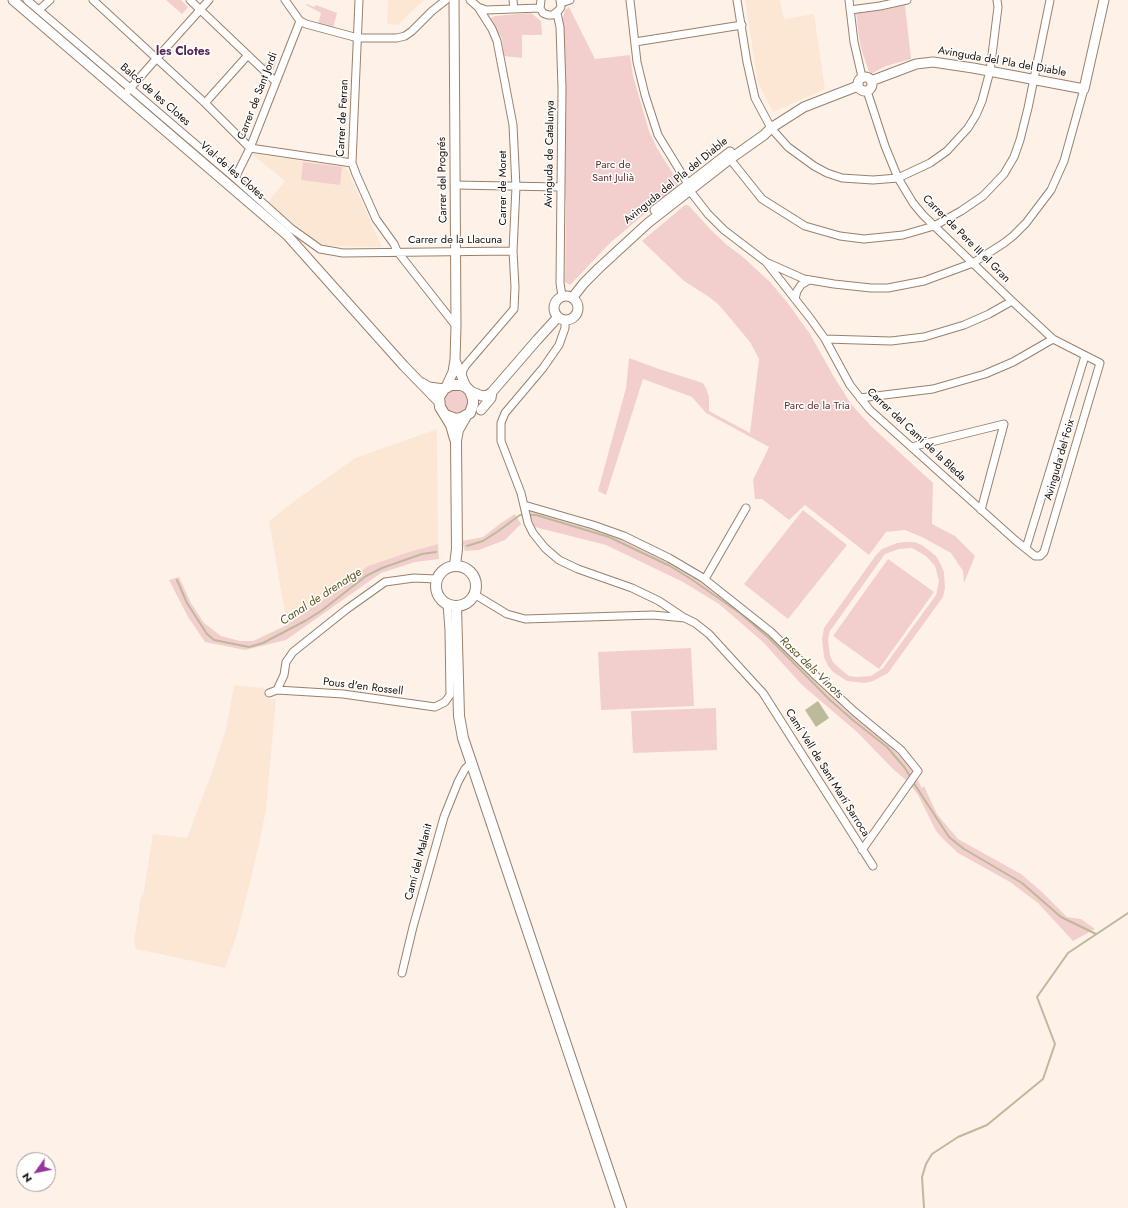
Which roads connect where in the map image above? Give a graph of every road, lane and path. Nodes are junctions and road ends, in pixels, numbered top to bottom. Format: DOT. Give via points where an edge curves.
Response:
graph roads {
  1 [pos="13,0"];
  2 [pos="27,0"];
  3 [pos="50,0"];
  4 [pos="190,0"];
  5 [pos="210,0"];
  6 [pos="285,0"];
  7 [pos="359,0"];
  8 [pos="446,0"];
  9 [pos="454,0"];
  10 [pos="470,0"];
  11 [pos="513,0"];
  12 [pos="541,0"];
  13 [pos="570,0"];
  14 [pos="630,0"];
  15 [pos="737,0"];
  16 [pos="849,0"];
  17 [pos="907,0"];
  18 [pos="997,0"];
  19 [pos="1050,0"];
  20 [pos="1104,0"];
  21 [pos="96,1"];
  22 [pos="560,1"];
  23 [pos="478,7"];
  24 [pos="540,8"];
  25 [pos="514,9"];
  26 [pos="39,10"];
  27 [pos="201,10"];
  28 [pos="850,10"];
  29 [pos="557,13"];
  30 [pos="300,21"];
  31 [pos="742,25"];
  32 [pos="358,38"];
  33 [pos="635,42"];
  34 [pos="248,55"];
  35 [pos="156,58"];
  36 [pos="990,71"];
  37 [pos="862,77"];
  38 [pos="1034,79"];
  39 [pos="275,81"];
  40 [pos="871,81"];
  41 [pos="858,86"];
  42 [pos="1084,89"];
  43 [pos="128,91"];
  44 [pos="867,91"];
  45 [pos="205,103"];
  46 [pos="771,128"];
  47 [pos="250,148"];
  48 [pos="730,159"];
  49 [pos="352,162"];
  50 [pos="236,178"];
  51 [pos="898,178"];
  52 [pos="455,185"];
  53 [pos="516,187"];
  54 [pos="560,187"];
  55 [pos="689,187"];
  56 [pos="934,226"];
  57 [pos="397,251"];
  58 [pos="513,251"];
  59 [pos="456,252"];
  60 [pos="766,262"];
  61 [pos="973,263"];
  62 [pos="809,280"];
  63 [pos="568,296"];
  64 [pos="795,299"];
  65 [pos="1012,301"];
  66 [pos="561,319"];
  67 [pos="456,326"];
  68 [pos="1053,338"];
  69 [pos="825,339"];
  70 [pos="1085,356"];
  71 [pos="455,357"];
  72 [pos="471,360"];
  73 [pos="1100,363"];
  74 [pos="416,379"];
  75 [pos="466,385"];
  76 [pos="445,388"];
  77 [pos="492,392"];
  78 [pos="860,398"];
  79 [pos="438,402"];
  80 [pos="480,410"];
  81 [pos="468,414"];
  82 [pos="445,415"];
  83 [pos="456,441"];
  84 [pos="911,447"];
  85 [pos="524,505"];
  86 [pos="746,508"];
  87 [pos="981,510"];
  88 [pos="1026,548"];
  89 [pos="1035,556"];
  90 [pos="456,566"];
  91 [pos="436,579"];
  92 [pos="705,579"];
  93 [pos="474,594"];
  94 [pos="658,601"];
  95 [pos="452,605"];
  96 [pos="669,607"];
  97 [pos="653,614"];
  98 [pos="661,616"];
  99 [pos="685,618"];
  100 [pos="277,690"];
  101 [pos="269,693"];
  102 [pos="471,763"];
  103 [pos="862,850"];
  104 [pos="872,866"];
  105 [pos="402,973"];
  106 [pos="621,1208"];
  1 -- 43 [label="street, Vial de les Clotes"];
  2 -- 26 [label="street, Balcó de les Clotes"];
  3 -- 26 [label="street"];
  4 -- 27 [label="street"];
  5 -- 27 [label="street"];
  6 -- 30 [label="street"];
  7 -- 32 [label="street, Carrer de Ferran"];
  8 -- 32 [label="street" via="405,36"];
  9 -- 52 [label="street, Carrer del Progrés"];
  10 -- 23 [label="street, Carrer de Moret"];
  11 -- 25 [label="street"];
  12 -- 24 [label="street"];
  13 -- 22 [label="street"];
  14 -- 33 [label="street, Carrer del Camí de la Bleda"];
  15 -- 31 [label="street"];
  16 -- 28 [label="street"];
  17 -- 28 [label="street"];
  18 -- 36 [label="street"];
  19 -- 38 [label="street"];
  20 -- 42 [label="street"];
  21 -- 35 [label="street"];
  22 -- 29 [label="street" via="561,7"];
  23 -- 25 [label="street" via="486,10"];
  23 -- 53 [label="street, Carrer de Moret" via="497,41 513,125"];
  24 -- 25 [label="street"];
  24 -- 29 [label="street" via="548,16"];
  26 -- 43 [label="street, Balcó de les Clotes"];
  27 -- 34 [label="street"];
  27 -- 35 [label="street"];
  28 -- 37 [label="street"];
  29 -- 54 [label="street, Avinguda de Catalunya" via="560,27 562,88"];
  30 -- 32 [label="street"];
  30 -- 39 [label="street, Carrer de Sant Jordi"];
  31 -- 33 [label="street"];
  31 -- 46 [label="street" via="747,62 756,98"];
  32 -- 49 [label="street, Carrer de Ferran"];
  33 -- 55 [label="street, Carrer del Camí de la Bleda" via="645,95 658,135"];
  34 -- 39 [label="street"];
  34 -- 45 [label="street"];
  35 -- 43 [label="street"];
  35 -- 45 [label="street"];
  36 -- 38 [label="street, Avinguda del Pla del Diable"];
  36 -- 40 [label="street, Avinguda del Pla del Diable" via="933,62 916,64"];
  36 -- 51 [label="street" via="976,115 962,136 937,159"];
  37 -- 40 [label="street" via="868,77"];
  37 -- 41 [label="street" via="858,81"];
  38 -- 42 [label="street, Avinguda del Pla del Diable"];
  38 -- 56 [label="street" via="1020,140 1004,174 983,196"];
  39 -- 47 [label="street, Carrer de Sant Jordi"];
  40 -- 44 [label="street" via="871,87"];
  41 -- 44 [label="street"];
  41 -- 46 [label="street, Avinguda del Pla del Diable" via="804,107"];
  42 -- 61 [label="street" via="1068,150 1051,190 1013,236"];
  43 -- 50 [label="street, Balcó de les Clotes"];
  43 -- 74 [label="street, Vial de les Clotes" via="287,235"];
  44 -- 51 [label="street, Carrer de Pere III el Gran"];
  45 -- 47 [label="street"];
  46 -- 48 [label="street, Avinguda del Pla del Diable"];
  46 -- 51 [label="street" via="788,147 827,173 860,180"];
  46 -- 55 [label="street, Avinguda del Pla del Diable" via="760,130"];
  47 -- 49 [label="street"];
  47 -- 50 [label="street, Carrer de Sant Jordi"];
  48 -- 55 [label="street, Avinguda del Pla del Diable"];
  48 -- 56 [label="street" via="762,199 805,226 840,236 864,239 903,235"];
  49 -- 57 [label="street, Carrer de Ferran" via="376,219"];
  50 -- 57 [label="street, Balcó de les Clotes" via="292,229 320,249 343,253"];
  51 -- 56 [label="street, Carrer de Pere III el Gran" via="913,203"];
  52 -- 53 [label="street"];
  52 -- 59 [label="street, Carrer del Progrés"];
  53 -- 54 [label="street"];
  53 -- 58 [label="street, Carrer de Moret"];
  54 -- 63 [label="street, Avinguda de Catalunya" via="560,283"];
  55 -- 60 [label="street, Carrer del Camí de la Bleda" via="708,214 724,230"];
  55 -- 63 [label="street, Avinguda del Pla del Diable"];
  56 -- 61 [label="street, Carrer de Pere III el Gran"];
  57 -- 59 [label="street, Carrer de la Llacuna"];
  57 -- 67 [label="street, Carrer de Ferran"];
  58 -- 59 [label="street, Carrer de la Llacuna"];
  58 -- 72 [label="street, Carrer de Moret" via="514,309"];
  59 -- 67 [label="street, Carrer del Progrés"];
  60 -- 62 [label="street"];
  60 -- 64 [label="street, Carrer del Camí de la Bleda"];
  61 -- 62 [label="street" via="924,281 888,288"];
  61 -- 65 [label="street, Carrer de Pere III el Gran"];
  62 -- 64 [label="street" via="801,285"];
  63 -- 66 [label="street" via="559,297 554,303 554,311"];
  63 -- 66 [label="street" via="578,304 578,312 572,318"];
  64 -- 69 [label="street, Carrer del Camí de la Bleda"];
  65 -- 68 [label="street, Carrer de Pere III el Gran"];
  65 -- 69 [label="street" via="964,326 924,337 891,341"];
  66 -- 77 [label="street" via="537,340"];
  66 -- 85 [label="street" via="565,328 559,345 505,412 501,423 501,441"];
  67 -- 71 [label="street, Carrer del Progrés"];
  68 -- 70 [label="street, Carrer de Pere III el Gran"];
  68 -- 78 [label="street" via="1013,362 985,374 933,389"];
  69 -- 78 [label="street, Carrer del Camí de la Bleda" via="842,372"];
  70 -- 73 [label="street, Carrer de Pere III el Gran"];
  70 -- 88 [label="street, Avinguda del Foix"];
  71 -- 72 [label="street"];
  71 -- 75 [label="street, Carrer del Progrés"];
  71 -- 76 [label="street, Carrer del Progrés" via="453,372"];
  72 -- 75 [label="street, Carrer de Moret" via="463,370"];
  73 -- 89 [label="street, Avinguda del Foix" via="1044,552 1040,556"];
  74 -- 76 [label="street, Vial de les Clotes" via="429,387"];
  74 -- 79 [label="street, Vial de les Clotes"];
  75 -- 76 [label="main road" via="456,384"];
  75 -- 77 [label="street" via="482,396"];
  75 -- 81 [label="main road" via="473,399 472,409"];
  76 -- 79 [label="main road"];
  77 -- 80 [label="street" via="491,398"];
  78 -- 84 [label="street, Carrer del Camí de la Bleda"];
  79 -- 82 [label="main road"];
  80 -- 81 [label="main road"];
  81 -- 82 [label="main road" via="456,419"];
  81 -- 83 [label="main road" via="458,430"];
  82 -- 83 [label="main road"];
  83 -- 90 [label="main road"];
  84 -- 87 [label="street, Carrer del Camí de la Bleda"];
  84 -- 87 [label="street" via="1004,424"];
  85 -- 92 [label="street" via="624,536"];
  85 -- 94 [label="street" via="533,533 558,560 632,588"];
  86 -- 92 [label="street"];
  87 -- 88 [label="street, Carrer del Camí de la Bleda"];
  88 -- 89 [label="street, Carrer del Camí de la Bleda"];
  90 -- 91 [label="main road" via="444,569"];
  90 -- 93 [label="main road" via="465,568 474,577"];
  91 -- 95 [label="main road" via="437,594 442,601"];
  91 -- 100 [label="street" via="414,578 385,582 293,652 286,662 284,675"];
  92 -- 103 [label="street" via="771,632 855,712 901,750 918,771"];
  93 -- 95 [label="main road" via="464,604"];
  93 -- 97 [label="street" via="507,614 525,619"];
  94 -- 96 [label="street"];
  94 -- 97 [label="street"];
  95 -- 100 [label="street, Pous d'en Rossell" via="449,630 450,695 445,702 436,707 343,694"];
  95 -- 102 [label="main road" via="459,716"];
  96 -- 97 [label="street"];
  96 -- 98 [label="street"];
  96 -- 99 [label="street"];
  97 -- 98 [label="street"];
  98 -- 99 [label="street"];
  99 -- 103 [label="street, Camí Vell de Sant Martí Sarroca" via="695,622 709,634 763,693"];
  100 -- 101 [label="street, Pous d'en Rossell"];
  102 -- 105 [label="street, Camí del Malanit" via="458,782 444,817"];
  102 -- 106 [label="main road"];
  103 -- 104 [label="street, Camí Vell de Sant Martí Sarroca"];
}
